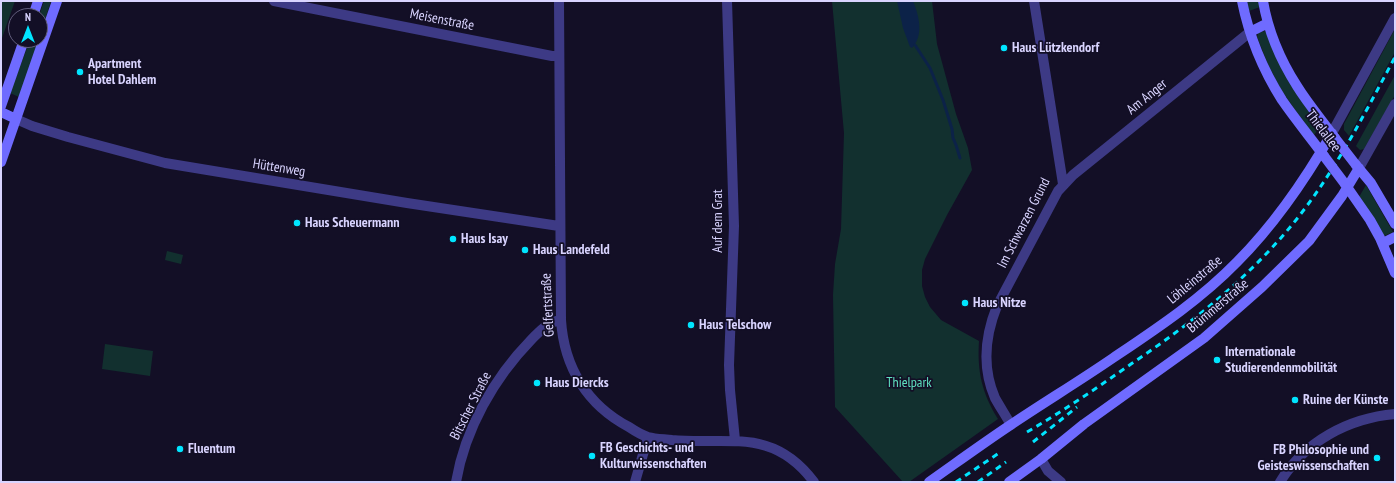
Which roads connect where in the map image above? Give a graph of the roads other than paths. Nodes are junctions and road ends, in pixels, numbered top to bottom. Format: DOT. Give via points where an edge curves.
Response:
graph roads {
  1 [pos="57,1"];
  2 [pos="274,1"];
  3 [pos="559,1"];
  4 [pos="726,1"];
  5 [pos="1034,1"];
  6 [pos="1242,1"];
  7 [pos="1262,1"];
  8 [pos="1395,18"];
  9 [pos="1268,23"];
  10 [pos="1250,32"];
  11 [pos="21,48"];
  12 [pos="559,56"];
  13 [pos="1395,104"];
  14 [pos="1,106"];
  15 [pos="1,112"];
  16 [pos="16,119"];
  17 [pos="1334,135"];
  18 [pos="1323,154"];
  19 [pos="1,162"];
  20 [pos="1358,166"];
  21 [pos="1063,184"];
  22 [pos="1346,186"];
  23 [pos="1395,224"];
  24 [pos="559,226"];
  25 [pos="1395,237"];
  26 [pos="1383,243"];
  27 [pos="1395,273"];
  28 [pos="560,320"];
  29 [pos="1395,414"];
  30 [pos="1011,425"];
  31 [pos="648,437"];
  32 [pos="735,440"];
  33 [pos="1041,459"];
  34 [pos="456,482"];
  35 [pos="635,482"];
  36 [pos="814,482"];
  37 [pos="929,482"];
  38 [pos="1009,482"];
  39 [pos="1061,482"];
  40 [pos="1280,482"];
  1 -- 16 [label="main road"];
  2 -- 12 [label="street, Meisenstraße"];
  3 -- 12 [label="street, Gelfertstraße"];
  4 -- 32 [label="street, Auf dem Grat" via="734,226 729,378"];
  5 -- 21 [label="street, Im Schwarzen Grund"];
  6 -- 10 [label="main road, Thielallee"];
  7 -- 9 [label="main road, Thielallee"];
  8 -- 17 [label="street, Löhleinstraße"];
  9 -- 10 [label="main road"];
  9 -- 17 [label="main road, Thielallee" via="1282,59 1297,86"];
  10 -- 18 [label="main road, Thielallee" via="1277,91"];
  10 -- 21 [label="street, Am Anger"];
  11 -- 14 [label="main road"];
  12 -- 24 [label="street, Gelfertstraße"];
  13 -- 20 [label="street, Brümmerstraße"];
  15 -- 16 [label="main road, Hüttenweg"];
  16 -- 19 [label="main road"];
  16 -- 24 [label="street, Hüttenweg" via="68,137 166,163"];
  17 -- 18 [label="main road, Löhleinstraße"];
  17 -- 20 [label="main road, Thielallee, bridge"];
  18 -- 22 [label="main road, Thielallee, bridge"];
  18 -- 30 [label="main road, Löhleinstraße" via="1268,229 1210,288 1169,320"];
  20 -- 22 [label="main road, Brümmerstraße"];
  20 -- 23 [label="main road, Thielallee"];
  21 -- 30 [label="street, Im Schwarzen Grund" via="1006,289 992,320 988,337 986,358 990,383"];
  22 -- 26 [label="main road, Thielallee"];
  22 -- 33 [label="main road, Brümmerstraße" via="1309,241 1262,288 1204,338 1090,419"];
  24 -- 28 [label="street, Gelfertstraße"];
  25 -- 26 [label="main road"];
  26 -- 27 [label="main road, Thielallee"];
  28 -- 31 [label="street, Gelfertstraße" via="569,361 586,393 609,416"];
  28 -- 34 [label="street, Bitscher Straße" via="549,322 517,354 491,391 470,434"];
  29 -- 40 [label="street" via="1381,415 1335,430 1307,450"];
  30 -- 37 [label="main road, Löhleinstraße"];
  31 -- 32 [label="street, Gelfertstraße"];
  31 -- 35 [label="street"];
  32 -- 36 [label="street, Gelfertstraße" via="760,443 782,453 797,463"];
  33 -- 38 [label="main road, Brümmerstraße"];
  33 -- 39 [label="street" via="1053,476"];
}
